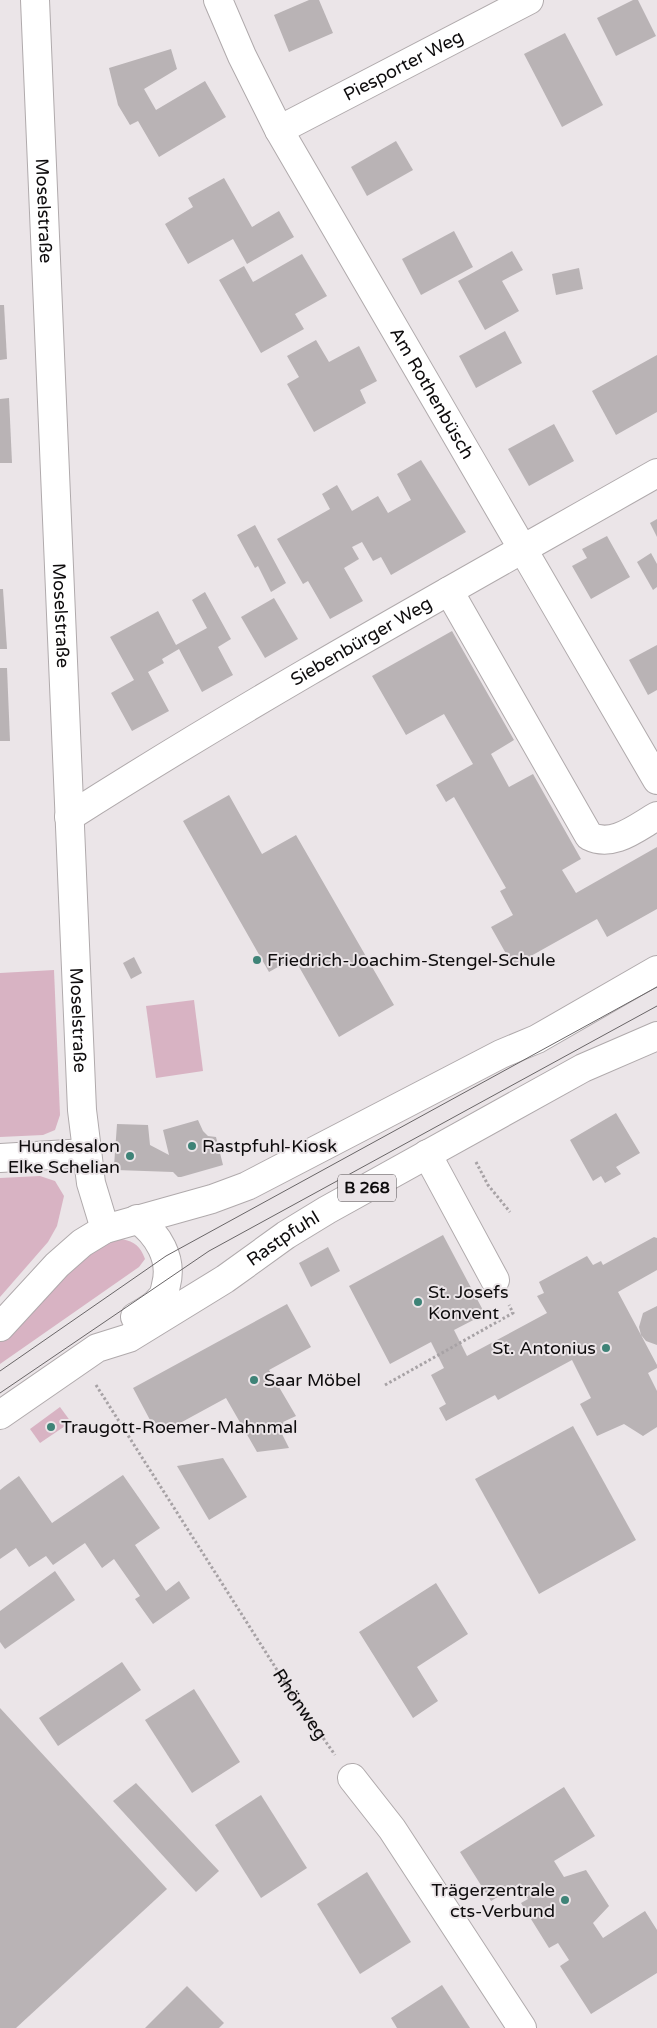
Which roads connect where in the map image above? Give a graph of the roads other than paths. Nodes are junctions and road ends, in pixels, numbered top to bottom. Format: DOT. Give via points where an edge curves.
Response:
graph roads {
  1 [pos="35,0"];
  2 [pos="218,0"];
  3 [pos="529,0"];
  4 [pos="278,130"];
  5 [pos="657,473"];
  6 [pos="521,550"];
  7 [pos="449,591"];
  8 [pos="657,780"];
  9 [pos="657,816"];
  10 [pos="69,817"];
  11 [pos="657,970"];
  12 [pos="657,1036"];
  13 [pos="86,1153"];
  14 [pos="428,1154"];
  15 [pos="0,1158"];
  16 [pos="137,1219"];
  17 [pos="105,1229"];
  18 [pos="495,1280"];
  19 [pos="0,1327"];
  20 [pos="98,1348"];
  21 [pos="0,1415"];
  22 [pos="352,1778"];
  23 [pos="522,2028"];
  1 -- 10 [label="street, Moselstraße"];
  2 -- 4 [label="street, Am Rothenbüsch"];
  3 -- 4 [label="street, Piesporter Weg"];
  4 -- 6 [label="street, Am Rothenbüsch"];
  5 -- 6 [label="street, Siebenbürger Weg"];
  6 -- 7 [label="street, Siebenbürger Weg"];
  6 -- 8 [label="street, Am Rothenbüsch"];
  7 -- 9 [label="street" via="589,836 599,841 614,840"];
  7 -- 10 [label="street, Siebenbürger Weg" via="148,767"];
  10 -- 13 [label="street, Moselstraße"];
  11 -- 16 [label="street" via="537,1039 500,1054 247,1186"];
  12 -- 14 [label="street, Rastpfuhl / B 268" via="583,1068"];
  13 -- 15 [label="street"];
  13 -- 17 [label="street, Moselstraße"];
  14 -- 18 [label="street"];
  14 -- 20 [label="street, Rastpfuhl / B 268" via="286,1235 225,1279 129,1338"];
  16 -- 17 [label="street"];
  16 -- 20 [label="street, B 268" via="149,1227 166,1256 168,1278 162,1298 120,1327"];
  17 -- 19 [label="street" via="82,1243 57,1265"];
  20 -- 21 [label="street, Rastpfuhl / B 268"];
  22 -- 23 [label="street" via="392,1829"];
}
